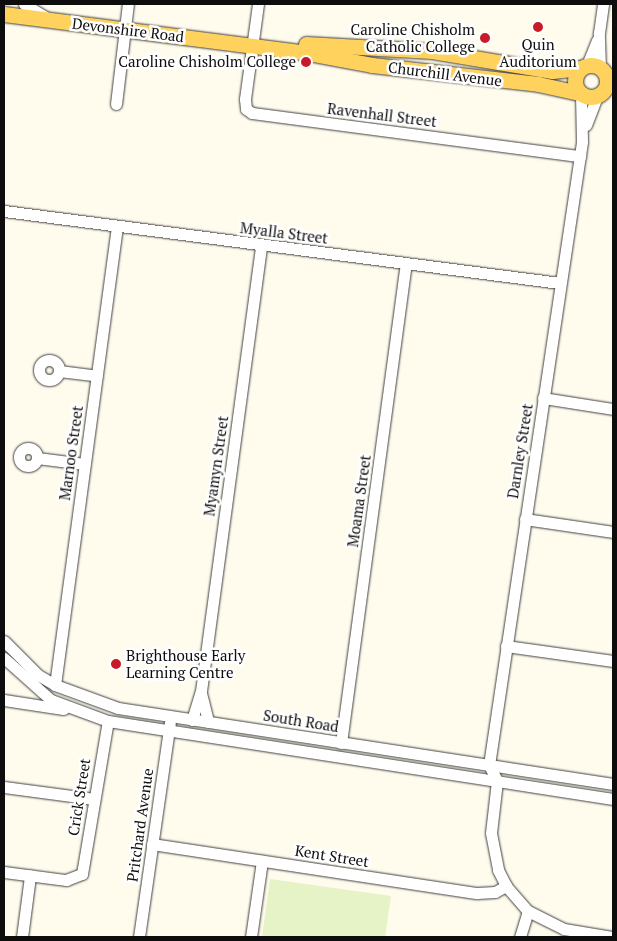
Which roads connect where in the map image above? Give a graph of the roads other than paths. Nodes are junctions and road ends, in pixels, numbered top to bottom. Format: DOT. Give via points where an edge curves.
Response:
graph roads {
  1 [pos="24,4"];
  2 [pos="128,4"];
  3 [pos="258,4"];
  4 [pos="604,4"];
  5 [pos="4,14"];
  6 [pos="56,21"];
  7 [pos="125,29"];
  8 [pos="252,45"];
  9 [pos="597,69"];
  10 [pos="580,94"];
  11 [pos="604,94"];
  12 [pos="116,104"];
  13 [pos="582,142"];
  14 [pos="580,156"];
  15 [pos="4,211"];
  16 [pos="117,226"];
  17 [pos="261,245"];
  18 [pos="406,263"];
  19 [pos="560,283"];
  20 [pos="59,371"];
  21 [pos="96,376"];
  22 [pos="543,398"];
  23 [pos="613,409"];
  24 [pos="37,458"];
  25 [pos="85,464"];
  26 [pos="525,519"];
  27 [pos="613,532"];
  28 [pos="4,641"];
  29 [pos="506,646"];
  30 [pos="4,658"];
  31 [pos="613,661"];
  32 [pos="55,685"];
  33 [pos="201,691"];
  34 [pos="4,700"];
  35 [pos="70,709"];
  36 [pos="171,717"];
  37 [pos="192,720"];
  38 [pos="108,721"];
  39 [pos="208,722"];
  40 [pos="168,731"];
  41 [pos="341,743"];
  42 [pos="489,765"];
  43 [pos="497,781"];
  44 [pos="613,784"];
  45 [pos="4,787"];
  46 [pos="94,799"];
  47 [pos="613,799"];
  48 [pos="152,844"];
  49 [pos="262,861"];
  50 [pos="4,872"];
  51 [pos="30,876"];
  52 [pos="506,886"];
  53 [pos="528,911"];
  54 [pos="22,937"];
  55 [pos="139,937"];
  56 [pos="251,937"];
  57 [pos="520,937"];
  58 [pos="613,937"];
  1 -- 6 [label="street"];
  2 -- 7 [label="street"];
  3 -- 8 [label="street"];
  4 -- 9 [label="street"];
  5 -- 6 [label="main road, Devonshire Road"];
  6 -- 7 [label="main road, Devonshire Road"];
  7 -- 8 [label="main road, Devonshire Road"];
  7 -- 12 [label="street"];
  8 -- 9 [label="main road, Churchill Avenue" via="294,43 432,51 552,71"];
  8 -- 10 [label="main road, Churchill Avenue" via="372,65 538,84"];
  8 -- 14 [label="street, Ravenhall Street" via="245,99 246,109 252,113"];
  9 -- 10 [label="main road" via="575,78"];
  9 -- 11 [label="main road" via="607,85"];
  10 -- 11 [label="main road, Churchill Avenue"];
  10 -- 13 [label="street, Darnley Street"];
  11 -- 13 [label="street, Darnley Street"];
  13 -- 14 [label="street, Darnley Street"];
  14 -- 19 [label="street, Darnley Street"];
  15 -- 16 [label="street, Myalla Street"];
  16 -- 17 [label="street, Myalla Street"];
  16 -- 21 [label="street, Marnoo Street"];
  17 -- 18 [label="street, Myalla Street"];
  17 -- 33 [label="street, Myamyn Street"];
  18 -- 19 [label="street, Myalla Street"];
  18 -- 41 [label="street, Moama Street"];
  19 -- 22 [label="street, Darnley Street"];
  20 -- 21 [label="street"];
  21 -- 25 [label="street, Marnoo Street"];
  22 -- 23 [label="street"];
  22 -- 26 [label="street, Darnley Street"];
  24 -- 25 [label="street"];
  25 -- 32 [label="street, Marnoo Street"];
  26 -- 27 [label="street"];
  26 -- 29 [label="street, Darnley Street"];
  28 -- 32 [label="street, South Road" via="38,675"];
  29 -- 31 [label="street"];
  29 -- 42 [label="street, Darnley Street"];
  30 -- 35 [label="street, South Road" via="34,688"];
  32 -- 36 [label="street, South Road" via="100,703"];
  33 -- 37 [label="street, Myamyn Street"];
  33 -- 39 [label="street, Myamyn Street"];
  34 -- 35 [label="street, South Road"];
  35 -- 38 [label="street, South Road"];
  36 -- 37 [label="street, South Road"];
  36 -- 40 [label="street, Pritchard Avenue"];
  37 -- 39 [label="street, South Road"];
  38 -- 40 [label="street, South Road"];
  38 -- 46 [label="street, Crick Street"];
  39 -- 41 [label="street, South Road"];
  40 -- 43 [label="street, South Road"];
  40 -- 48 [label="street, Pritchard Avenue"];
  41 -- 42 [label="street, South Road"];
  42 -- 43 [label="street"];
  42 -- 44 [label="street, South Road"];
  43 -- 47 [label="street, South Road"];
  43 -- 52 [label="street" via="491,833 494,858"];
  45 -- 46 [label="street"];
  46 -- 51 [label="street, Crick Street" via="84,868 79,877 66,880"];
  48 -- 49 [label="street, Kent Street"];
  48 -- 55 [label="street, Pritchard Avenue"];
  49 -- 52 [label="street, Kent Street" via="477,893 495,892"];
  49 -- 56 [label="street"];
  50 -- 51 [label="street"];
  51 -- 54 [label="street"];
  52 -- 53 [label="street"];
  53 -- 57 [label="street"];
  53 -- 58 [label="street" via="564,928"];
}
